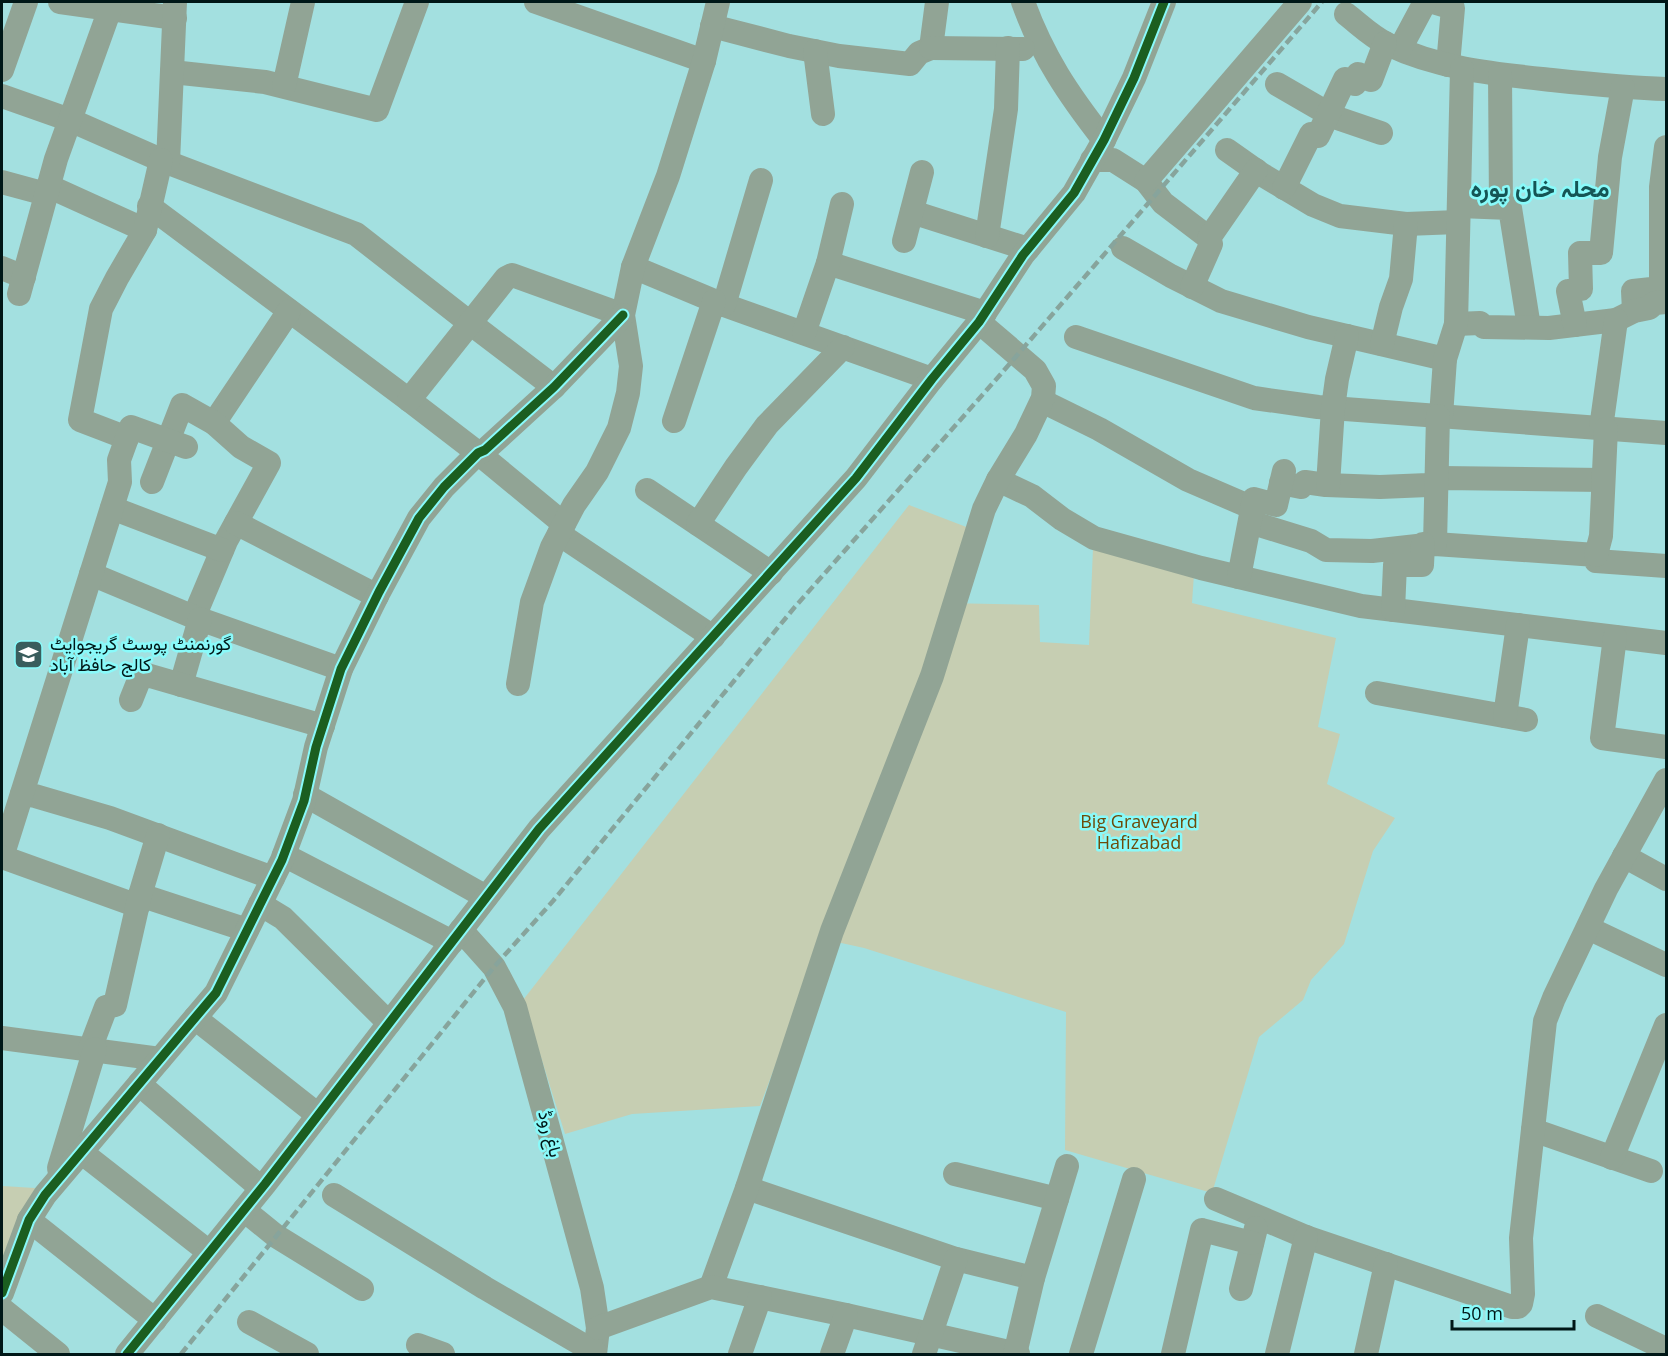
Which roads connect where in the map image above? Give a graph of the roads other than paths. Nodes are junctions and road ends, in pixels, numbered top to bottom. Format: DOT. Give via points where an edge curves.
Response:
graph roads {
  1 [pos="26,2"];
  2 [pos="60,2"];
  3 [pos="303,2"];
  4 [pos="417,2"];
  5 [pos="536,2"];
  6 [pos="718,2"];
  7 [pos="937,2"];
  8 [pos="1023,2"];
  9 [pos="1164,2"];
  10 [pos="1300,2"];
  11 [pos="1425,2"];
  12 [pos="1433,2"];
  13 [pos="110,9"];
  14 [pos="175,10"];
  15 [pos="588,11"];
  16 [pos="1346,14"];
  17 [pos="712,26"];
  18 [pos="1392,46"];
  19 [pos="931,48"];
  20 [pos="1008,48"];
  21 [pos="815,51"];
  22 [pos="1044,51"];
  23 [pos="704,61"];
  24 [pos="1455,67"];
  25 [pos="2,70"];
  26 [pos="172,72"];
  27 [pos="1500,75"];
  28 [pos="1277,84"];
  29 [pos="284,86"];
  30 [pos="1623,87"];
  31 [pos="1666,89"];
  32 [pos="2,96"];
  33 [pos="1328,113"];
  34 [pos="823,114"];
  35 [pos="70,120"];
  36 [pos="1381,133"];
  37 [pos="1104,140"];
  38 [pos="1666,147"];
  39 [pos="1227,150"];
  40 [pos="1092,160"];
  41 [pos="164,161"];
  42 [pos="1256,170"];
  43 [pos="921,172"];
  44 [pos="761,180"];
  45 [pos="1146,181"];
  46 [pos="2,182"];
  47 [pos="1284,188"];
  48 [pos="47,190"];
  49 [pos="842,204"];
  50 [pos="149,206"];
  51 [pos="1501,207"];
  52 [pos="912,212"];
  53 [pos="1459,214"];
  54 [pos="1406,224"];
  55 [pos="145,230"];
  56 [pos="987,236"];
  57 [pos="1209,238"];
  58 [pos="904,241"];
  59 [pos="1123,248"];
  60 [pos="1028,249"];
  61 [pos="828,263"];
  62 [pos="633,267"];
  63 [pos="2,268"];
  64 [pos="1192,287"];
  65 [pos="1666,302"];
  66 [pos="719,303"];
  67 [pos="289,311"];
  68 [pos="623,315"];
  69 [pos="1625,316"];
  70 [pos="982,318"];
  71 [pos="470,323"];
  72 [pos="1456,324"];
  73 [pos="1575,325"];
  74 [pos="1529,327"];
  75 [pos="804,333"];
  76 [pos="1347,336"];
  77 [pos="1076,337"];
  78 [pos="1382,344"];
  79 [pos="843,347"];
  80 [pos="1445,359"];
  81 [pos="932,379"];
  82 [pos="554,387"];
  83 [pos="409,400"];
  84 [pos="1042,401"];
  85 [pos="1333,408"];
  86 [pos="1439,416"];
  87 [pos="674,421"];
  88 [pos="214,423"];
  89 [pos="1604,428"];
  90 [pos="1666,433"];
  91 [pos="127,438"];
  92 [pos="177,444"];
  93 [pos="478,453"];
  94 [pos="120,474"];
  95 [pos="998,480"];
  96 [pos="1437,480"];
  97 [pos="1603,480"];
  98 [pos="1328,485"];
  99 [pos="647,490"];
  100 [pos="112,508"];
  101 [pos="1251,515"];
  102 [pos="236,523"];
  103 [pos="698,524"];
  104 [pos="562,529"];
  105 [pos="1429,544"];
  106 [pos="222,550"];
  107 [pos="1596,555"];
  108 [pos="1666,566"];
  109 [pos="771,573"];
  110 [pos="91,574"];
  111 [pos="1239,577"];
  112 [pos="377,596"];
  113 [pos="1393,610"];
  114 [pos="197,618"];
  115 [pos="1518,625"];
  116 [pos="713,637"];
  117 [pos="1615,637"];
  118 [pos="1666,643"];
  119 [pos="340,669"];
  120 [pos="518,684"];
  121 [pos="181,685"];
  122 [pos="1377,693"];
  123 [pos="131,700"];
  124 [pos="322,726"];
  125 [pos="1666,747"];
  126 [pos="1666,780"];
  127 [pos="22,794"];
  128 [pos="305,795"];
  129 [pos="158,835"];
  130 [pos="284,855"];
  131 [pos="1624,856"];
  132 [pos="2,857"];
  133 [pos="273,878"];
  134 [pos="1666,879"];
  135 [pos="486,897"];
  136 [pos="139,901"];
  137 [pos="260,904"];
  138 [pos="1588,928"];
  139 [pos="247,930"];
  140 [pos="456,936"];
  141 [pos="1666,965"];
  142 [pos="195,1017"];
  143 [pos="389,1023"];
  144 [pos="1666,1025"];
  145 [pos="2,1038"];
  146 [pos="93,1049"];
  147 [pos="160,1059"];
  148 [pos="139,1084"];
  149 [pos="318,1114"];
  150 [pos="1533,1130"];
  151 [pos="81,1152"];
  152 [pos="1612,1158"];
  153 [pos="1067,1166"];
  154 [pos="1651,1171"];
  155 [pos="955,1174"];
  156 [pos="61,1177"];
  157 [pos="1134,1179"];
  158 [pos="261,1188"];
  159 [pos="747,1188"];
  160 [pos="334,1195"];
  161 [pos="1057,1199"];
  162 [pos="1216,1199"];
  163 [pos="244,1210"];
  164 [pos="1258,1217"];
  165 [pos="29,1220"];
  166 [pos="1306,1237"];
  167 [pos="1252,1243"];
  168 [pos="209,1252"];
  169 [pos="956,1259"];
  170 [pos="1386,1264"];
  171 [pos="1033,1278"];
  172 [pos="711,1287"];
  173 [pos="362,1289"];
  174 [pos="1241,1289"];
  175 [pos="2,1293"];
  176 [pos="760,1297"];
  177 [pos="2,1309"];
  178 [pos="846,1315"];
  179 [pos="1597,1316"];
  180 [pos="155,1320"];
  181 [pos="249,1322"];
  182 [pos="598,1328"];
  183 [pos="928,1344"];
  184 [pos="418,1345"];
  185 [pos="1666,1348"];
  186 [pos="595,1353"];
  187 [pos="58,1354"];
  188 [pos="127,1354"];
  189 [pos="307,1354"];
  190 [pos="443,1354"];
  191 [pos="740,1354"];
  192 [pos="832,1354"];
  193 [pos="1016,1354"];
  194 [pos="1081,1354"];
  195 [pos="1173,1354"];
  196 [pos="1277,1354"];
  197 [pos="1366,1354"];
  1 -- 25 [label="street"];
  2 -- 13 [label="street"];
  3 -- 29 [label="street"];
  4 -- 29 [label="street" via="377,110"];
  5 -- 15 [label="street"];
  6 -- 17 [label="street"];
  7 -- 19 [label="street"];
  8 -- 22 [label="street"];
  9 -- 37 [label="street"];
  10 -- 45 [label="street"];
  11 -- 18 [label="street"];
  12 -- 24 [label="street" via="1453,8"];
  13 -- 14 [label="street"];
  13 -- 35 [label="street"];
  14 -- 26 [label="street"];
  15 -- 23 [label="street"];
  16 -- 18 [label="street"];
  17 -- 21 [label="street"];
  17 -- 23 [label="street"];
  18 -- 24 [label="street"];
  18 -- 33 [label="street" via="1371,80 1358,74 1355,84 1345,79"];
  19 -- 20 [label="street"];
  19 -- 21 [label="street" via="919,53 910,64"];
  20 -- 22 [label="street"];
  20 -- 56 [label="street" via="1006,109"];
  21 -- 34 [label="street"];
  22 -- 37 [label="street" via="1076,104"];
  23 -- 62 [label="street" via="668,176"];
  24 -- 27 [label="street"];
  24 -- 53 [label="street"];
  26 -- 29 [label="street"];
  26 -- 41 [label="street"];
  27 -- 30 [label="street"];
  27 -- 51 [label="street"];
  28 -- 33 [label="street"];
  30 -- 31 [label="street"];
  30 -- 73 [label="street" via="1610,158 1601,253 1580,253 1581,289 1568,291"];
  32 -- 35 [label="street"];
  33 -- 36 [label="street"];
  33 -- 47 [label="street" via="1318,136 1311,134"];
  35 -- 41 [label="street"];
  35 -- 48 [label="street"];
  37 -- 40 [label="street"];
  38 -- 69 [label="street" via="1661,187 1661,288 1633,291"];
  39 -- 42 [label="street"];
  40 -- 45 [label="street" via="1113,160"];
  40 -- 60 [label="street" via="1074,193"];
  41 -- 50 [label="street"];
  41 -- 71 [label="street" via="356,234"];
  42 -- 47 [label="street"];
  42 -- 57 [label="street"];
  43 -- 52 [label="street"];
  44 -- 66 [label="street"];
  45 -- 57 [label="street" via="1163,203"];
  46 -- 48 [label="street"];
  47 -- 54 [label="street" via="1340,216"];
  48 -- 55 [label="street"];
  48 -- 63 [label="street" via="22,285"];
  49 -- 61 [label="street"];
  50 -- 55 [label="street"];
  50 -- 67 [label="street"];
  51 -- 53 [label="street"];
  51 -- 74 [label="street" via="1510,208"];
  52 -- 56 [label="street"];
  52 -- 58 [label="street"];
  53 -- 54 [label="street"];
  53 -- 72 [label="street"];
  54 -- 78 [label="street" via="1401,279"];
  55 -- 91 [label="street" via="101,309 81,420"];
  56 -- 60 [label="street"];
  57 -- 64 [label="street" via="1211,244"];
  59 -- 64 [label="street"];
  60 -- 70 [label="street"];
  61 -- 70 [label="street"];
  61 -- 75 [label="street"];
  62 -- 66 [label="street"];
  62 -- 68 [label="street"];
  64 -- 76 [label="street" via="1221,301"];
  65 -- 69 [label="street"];
  66 -- 75 [label="street"];
  66 -- 87 [label="street"];
  67 -- 83 [label="street"];
  67 -- 88 [label="street"];
  68 -- 71 [label="street" via="512,275"];
  68 -- 82 [label="street"];
  68 -- 104 [label="street" via="631,366 619,428"];
  69 -- 73 [label="street"];
  69 -- 89 [label="street"];
  70 -- 81 [label="street"];
  70 -- 84 [label="street" via="1035,370 1044,386"];
  71 -- 82 [label="street"];
  71 -- 83 [label="street"];
  72 -- 74 [label="street"];
  72 -- 80 [label="street"];
  73 -- 74 [label="street"];
  75 -- 79 [label="street"];
  76 -- 78 [label="street"];
  76 -- 85 [label="street"];
  77 -- 85 [label="street" via="1254,398"];
  78 -- 80 [label="street"];
  79 -- 81 [label="street"];
  79 -- 103 [label="street" via="767,425"];
  80 -- 86 [label="street"];
  81 -- 109 [label="street" via="856,478"];
  82 -- 93 [label="street"];
  83 -- 93 [label="street"];
  84 -- 95 [label="street"];
  84 -- 101 [label="street"];
  85 -- 86 [label="street"];
  85 -- 98 [label="street"];
  86 -- 89 [label="street"];
  86 -- 96 [label="street"];
  88 -- 92 [label="street" via="182,405"];
  88 -- 102 [label="street" via="241,447 268,463"];
  89 -- 90 [label="street"];
  89 -- 97 [label="street"];
  91 -- 92 [label="street" via="130,427"];
  91 -- 94 [label="street" via="119,460"];
  92 -- 94 [label="street" via="160,485"];
  93 -- 104 [label="street"];
  93 -- 112 [label="street" via="419,518"];
  94 -- 100 [label="street"];
  95 -- 111 [label="street" via="1032,496 1094,538"];
  95 -- 159 [label="street" via="984,509 932,676 832,931"];
  96 -- 97 [label="street"];
  96 -- 98 [label="street" via="1428,485 1389,487"];
  96 -- 105 [label="street"];
  97 -- 107 [label="street" via="1601,536"];
  98 -- 101 [label="street" via="1305,482 1301,487 1283,477 1276,505 1254,500"];
  99 -- 103 [label="street"];
  100 -- 106 [label="street"];
  100 -- 110 [label="street"];
  101 -- 105 [label="street" via="1326,550 1372,551"];
  101 -- 111 [label="street"];
  102 -- 106 [label="street"];
  102 -- 112 [label="street"];
  103 -- 109 [label="street"];
  104 -- 116 [label="street"];
  104 -- 120 [label="street" via="532,602"];
  105 -- 107 [label="street"];
  105 -- 113 [label="street" via="1422,565 1395,565"];
  106 -- 114 [label="street"];
  107 -- 108 [label="street" via="1596,561"];
  109 -- 116 [label="street"];
  110 -- 114 [label="street"];
  110 -- 127 [label="street"];
  111 -- 113 [label="street"];
  112 -- 119 [label="street"];
  113 -- 115 [label="street"];
  114 -- 119 [label="street"];
  114 -- 121 [label="street"];
  115 -- 117 [label="street"];
  115 -- 122 [label="street" via="1515,718"];
  116 -- 135 [label="street" via="539,829"];
  117 -- 118 [label="street"];
  117 -- 125 [label="street" via="1602,738"];
  119 -- 124 [label="street"];
  121 -- 123 [label="street" via="147,675 139,680"];
  121 -- 124 [label="street"];
  124 -- 128 [label="street"];
  126 -- 131 [label="street"];
  127 -- 129 [label="street"];
  127 -- 132 [label="street"];
  128 -- 130 [label="street"];
  128 -- 135 [label="street"];
  129 -- 133 [label="street"];
  129 -- 136 [label="street"];
  130 -- 133 [label="street"];
  130 -- 140 [label="street"];
  131 -- 134 [label="street"];
  131 -- 138 [label="street"];
  132 -- 136 [label="street"];
  133 -- 137 [label="street"];
  135 -- 140 [label="street"];
  136 -- 139 [label="street"];
  136 -- 146 [label="street" via="115,1005 106,1007"];
  137 -- 139 [label="street"];
  137 -- 143 [label="street" via="283,918"];
  138 -- 141 [label="street"];
  138 -- 150 [label="street" via="1545,1021"];
  139 -- 142 [label="street" via="216,993"];
  140 -- 143 [label="street"];
  140 -- 182 [label="street, باغ روڈ" via="494,967 515,1007 592,1288"];
  142 -- 147 [label="street"];
  142 -- 149 [label="street"];
  143 -- 149 [label="street"];
  144 -- 152 [label="street"];
  145 -- 146 [label="street"];
  146 -- 147 [label="street"];
  146 -- 156 [label="street" via="59,1168"];
  147 -- 148 [label="street"];
  148 -- 151 [label="street"];
  148 -- 158 [label="street"];
  149 -- 158 [label="street"];
  150 -- 152 [label="street"];
  150 -- 170 [label="street" via="1521,1238 1523,1294 1518,1307"];
  151 -- 156 [label="street"];
  151 -- 168 [label="street"];
  152 -- 154 [label="street"];
  153 -- 161 [label="street"];
  155 -- 161 [label="street"];
  156 -- 165 [label="street"];
  157 -- 194 [label="street"];
  158 -- 163 [label="street"];
  159 -- 169 [label="street"];
  159 -- 172 [label="street"];
  160 -- 186 [label="street"];
  161 -- 171 [label="street"];
  162 -- 164 [label="street"];
  163 -- 168 [label="street"];
  163 -- 173 [label="street" via="276,1236"];
  164 -- 166 [label="street"];
  164 -- 167 [label="street"];
  165 -- 175 [label="street"];
  165 -- 180 [label="street"];
  166 -- 170 [label="street"];
  166 -- 196 [label="street"];
  167 -- 174 [label="street"];
  167 -- 195 [label="street" via="1202,1230"];
  168 -- 180 [label="street"];
  169 -- 171 [label="street"];
  169 -- 183 [label="street"];
  170 -- 197 [label="street"];
  171 -- 193 [label="street"];
  172 -- 176 [label="street"];
  172 -- 182 [label="street"];
  176 -- 178 [label="street"];
  176 -- 191 [label="street"];
  177 -- 187 [label="street"];
  178 -- 183 [label="street"];
  178 -- 192 [label="street"];
  179 -- 185 [label="street"];
  180 -- 188 [label="street"];
  181 -- 189 [label="street"];
  182 -- 186 [label="street, باغ روڈ"];
  183 -- 193 [label="street"];
  184 -- 190 [label="street"];
}
